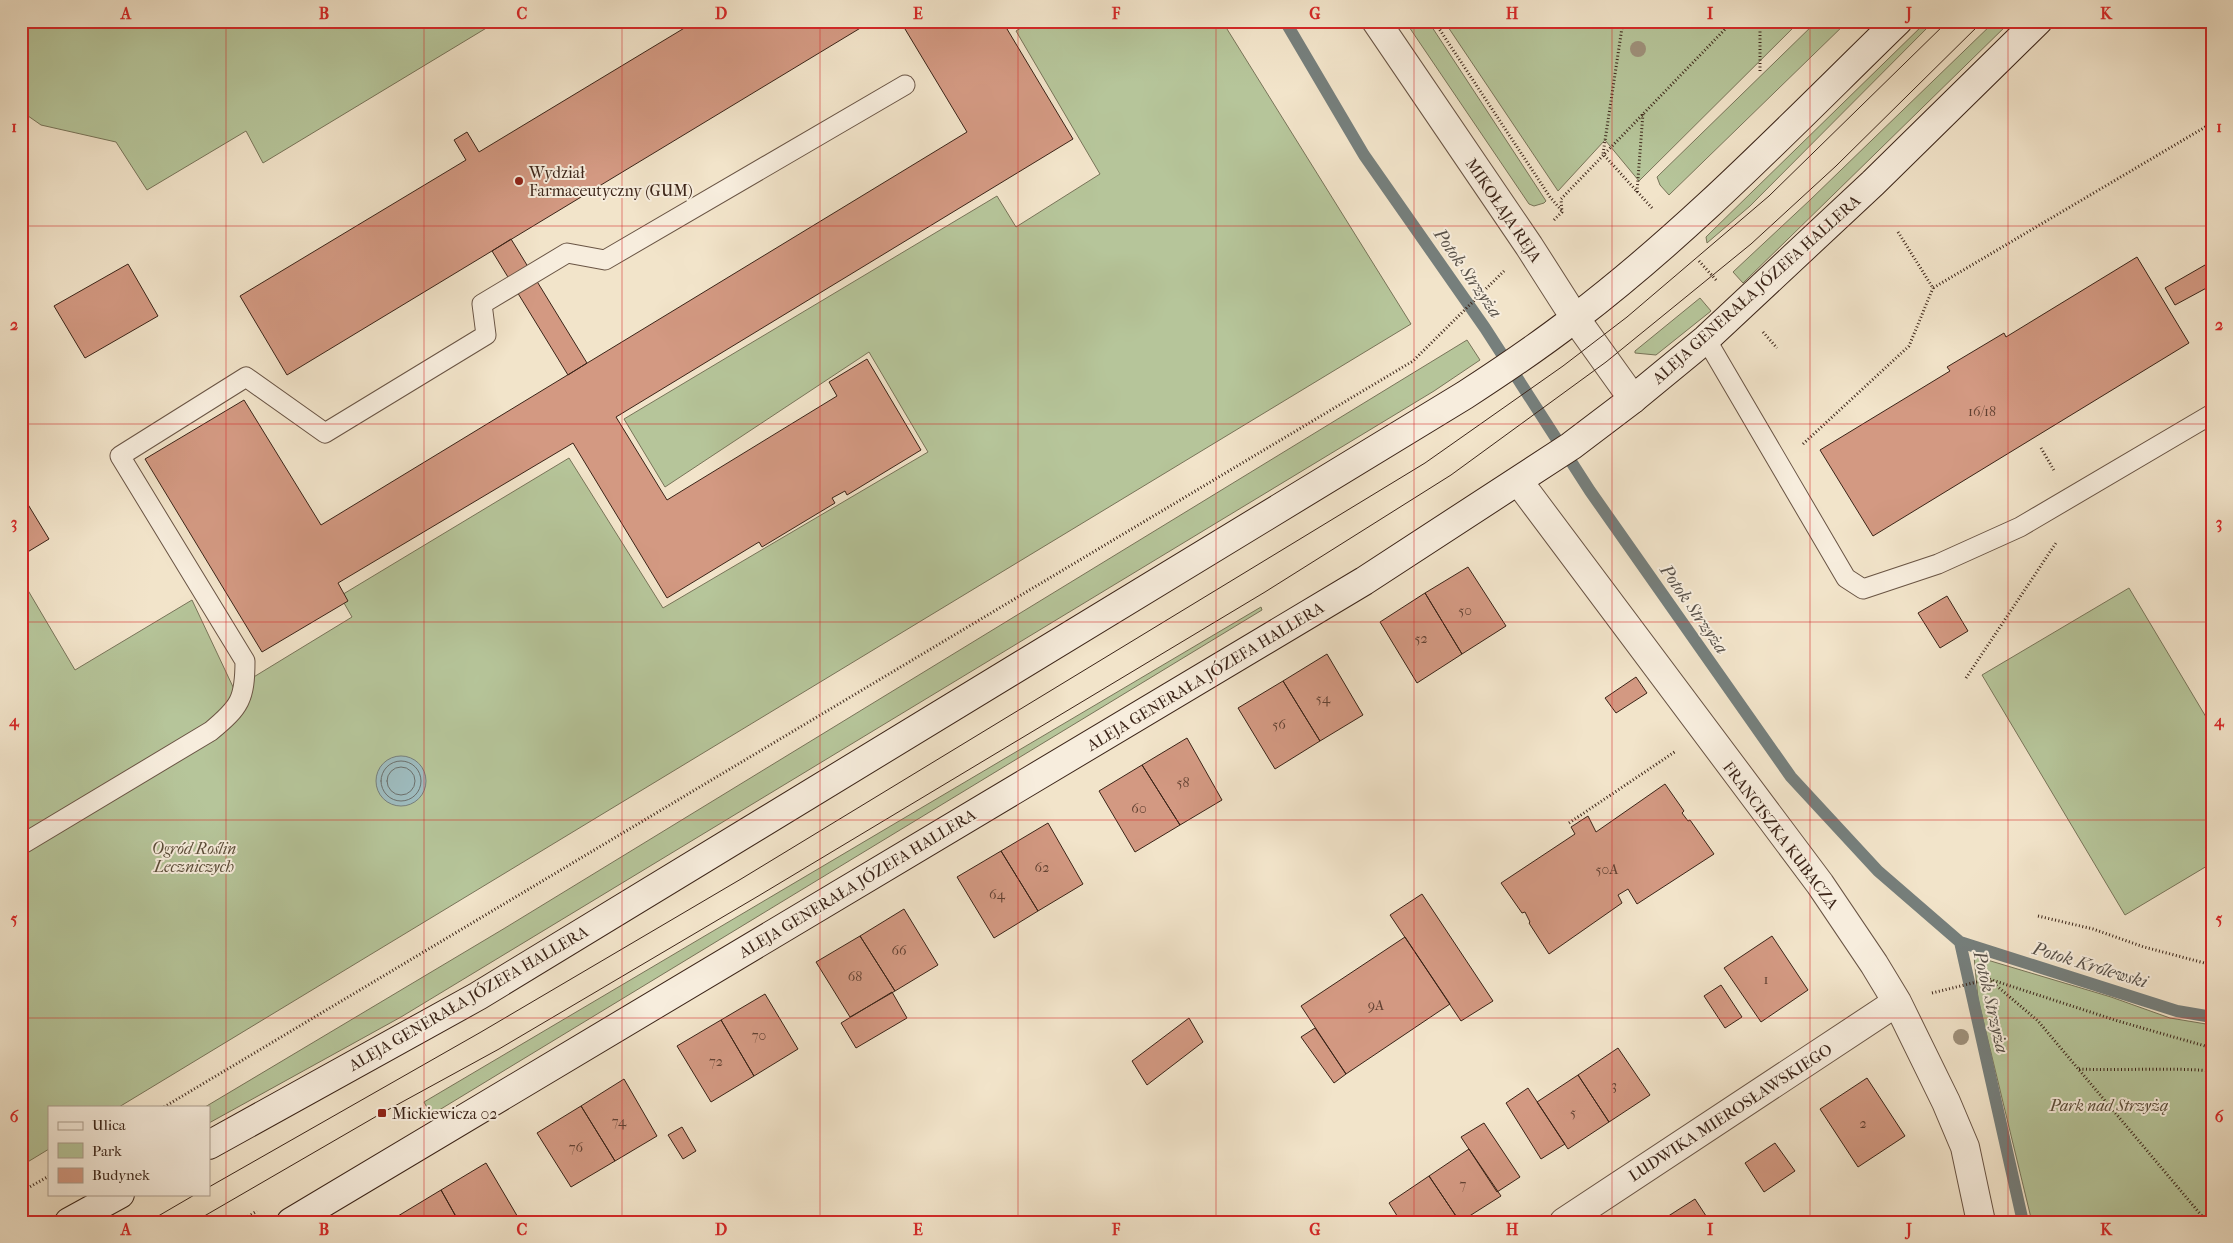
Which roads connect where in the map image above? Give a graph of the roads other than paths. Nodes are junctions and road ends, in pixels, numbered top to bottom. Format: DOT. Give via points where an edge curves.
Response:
graph roads {
  1 [pos="1376,21"];
  2 [pos="1898,21"];
  3 [pos="2038,21"];
  4 [pos="905,85"];
  5 [pos="1575,318"];
  6 [pos="1706,339"];
  7 [pos="1633,399"];
  8 [pos="2212,414"];
  9 [pos="1519,482"];
  10 [pos="21,845"];
  11 [pos="1897,1002"];
  12 [pos="210,1144"];
  13 [pos="116,1196"];
  14 [pos="69,1222"];
  15 [pos="291,1222"];
  16 [pos="1564,1222"];
  17 [pos="1981,1222"];
  1 -- 5 [label="main road, MIKOŁAJA REJA"];
  2 -- 5 [label="main road, ALEJA GENERAŁA JÓZEFA HALLERA" via="1675,234"];
  3 -- 6 [label="main road, ALEJA GENERAŁA JÓZEFA HALLERA" via="1873,183"];
  4 -- 10 [label="lane" via="605,260 567,253 550,263 482,304 486,335 325,433 246,377 120,456 244,661 245,685 234,712 211,731"];
  5 -- 7 [label="main road, MIKOŁAJA REJA"];
  5 -- 12 [label="main road, ALEJA GENERAŁA JÓZEFA HALLERA" via="1465,395 478,996"];
  6 -- 7 [label="main road, ALEJA GENERAŁA JÓZEFA HALLERA"];
  6 -- 8 [label="lane" via="1846,578 1863,589 1938,564 2020,528"];
  7 -- 9 [label="main road, ALEJA GENERAŁA JÓZEFA HALLERA"];
  9 -- 11 [label="main road, FRANCISZKA KUBACZA" via="1820,884"];
  9 -- 15 [label="main road, ALEJA GENERAŁA JÓZEFA HALLERA" via="1346,591"];
  11 -- 16 [label="main road, LUDWIKA MIEROSŁAWSKIEGO"];
  11 -- 17 [label="main road, FRANCISZKA KUBACZA" via="1965,1147"];
  13 -- 14 [label="main road"];
}
